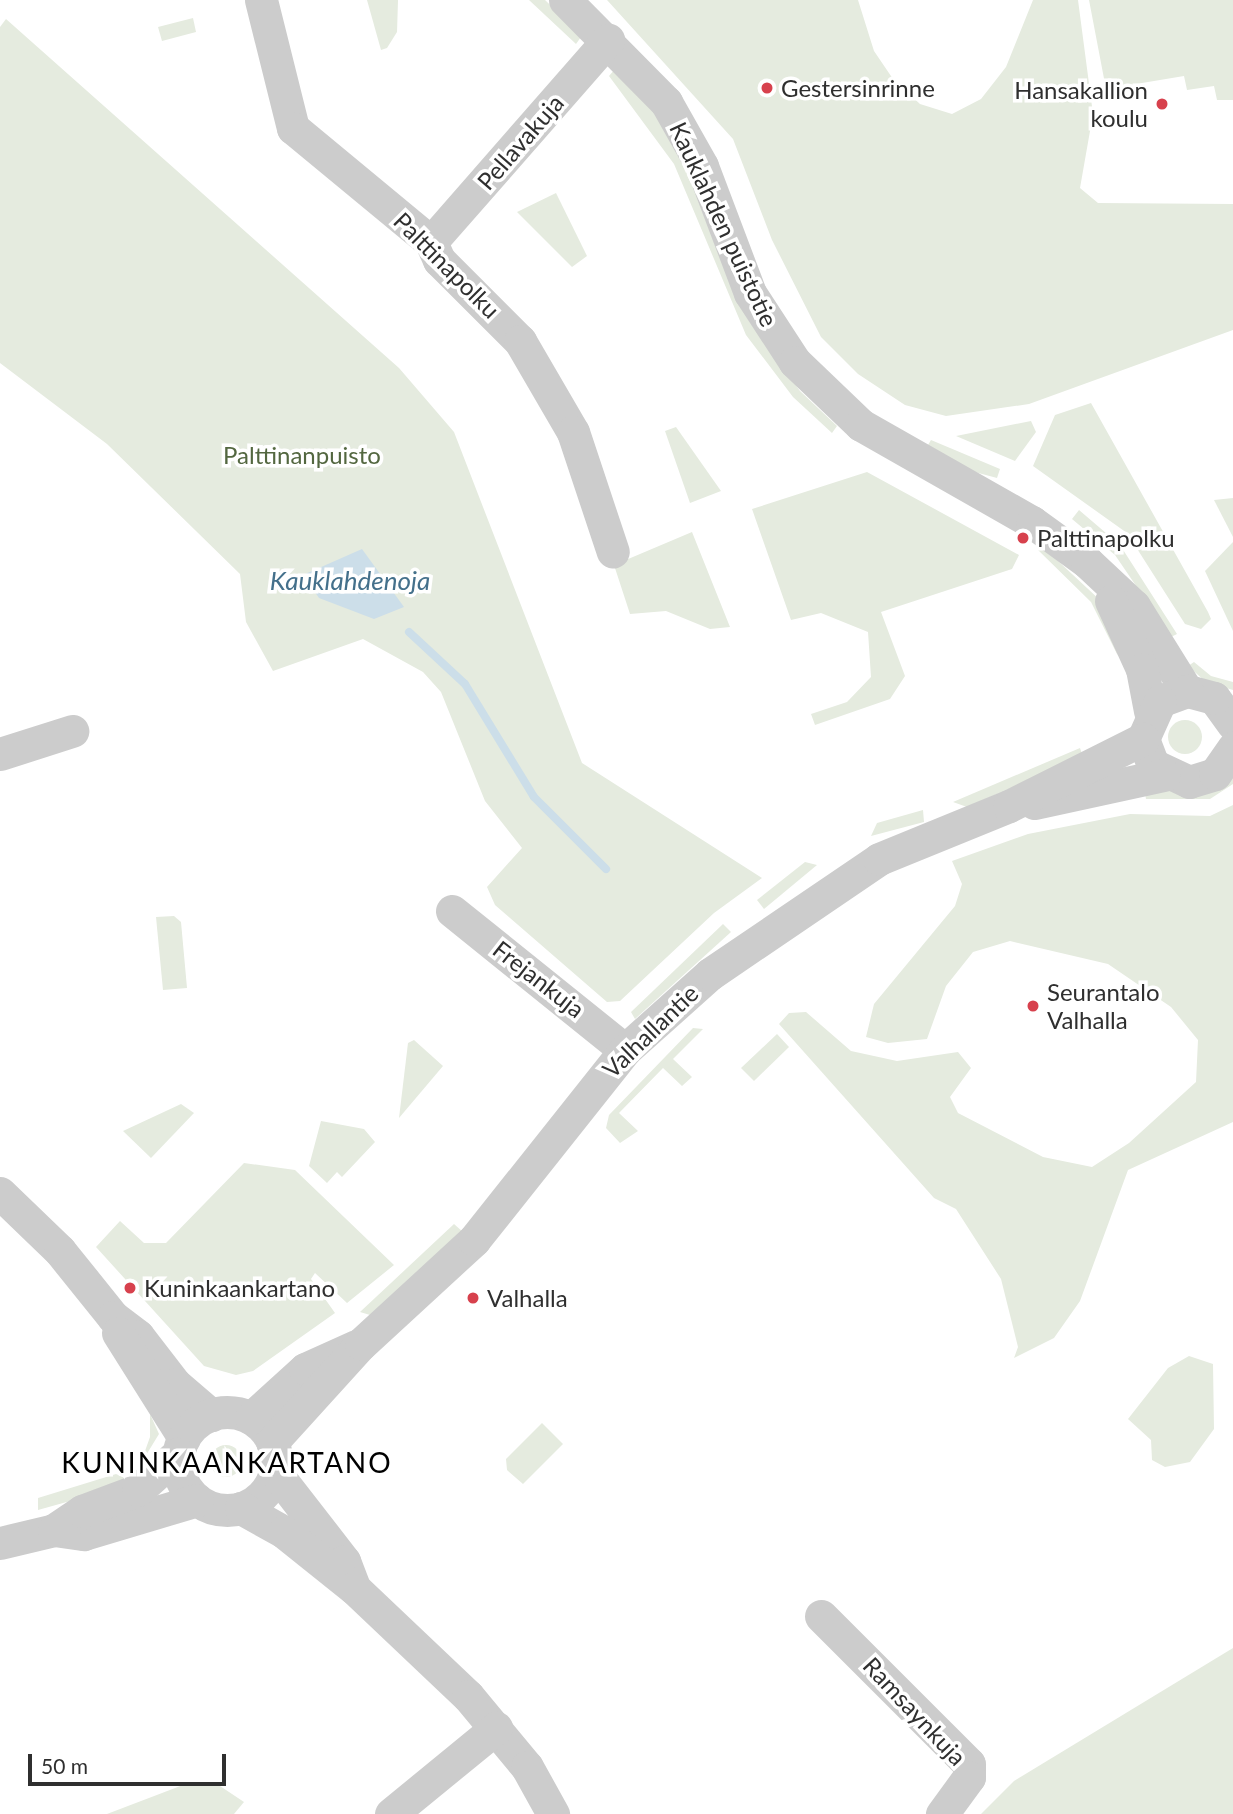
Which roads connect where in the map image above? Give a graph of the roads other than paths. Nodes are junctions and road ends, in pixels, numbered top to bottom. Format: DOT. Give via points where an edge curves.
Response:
graph roads {
  1 [pos="261,0"];
  2 [pos="565,0"];
  3 [pos="608,40"];
  4 [pos="431,242"];
  5 [pos="613,552"];
  6 [pos="1100,577"];
  7 [pos="1217,703"];
  8 [pos="1147,725"];
  9 [pos="72,731"];
  10 [pos="1233,748"];
  11 [pos="0,754"];
  12 [pos="1164,775"];
  13 [pos="1009,806"];
  14 [pos="452,911"];
  15 [pos="625,1050"];
  16 [pos="0,1193"];
  17 [pos="113,1317"];
  18 [pos="211,1415"];
  19 [pos="266,1444"];
  20 [pos="181,1446"];
  21 [pos="197,1500"];
  22 [pos="241,1508"];
  23 [pos="54,1530"];
  24 [pos="0,1543"];
  25 [pos="354,1588"];
  26 [pos="821,1616"];
  27 [pos="496,1728"];
  28 [pos="391,1814"];
  29 [pos="553,1814"];
  30 [pos="942,1814"];
  1 -- 4 [label="street, Palttinapolku" via="293,128"];
  2 -- 3 [label="street, Kauklahden puistotie"];
  3 -- 4 [label="street, Pellavakuja"];
  3 -- 6 [label="street, Kauklahden puistotie" via="666,102 684,131 750,293 819,388 896,449 1061,541"];
  4 -- 5 [label="street, Palttinapolku" via="439,260 488,303 548,381 573,432"];
  6 -- 7 [label="street, Kauklahden puistotie" via="1134,606"];
  6 -- 8 [label="street, Kauklahden puistotie" via="1142,669"];
  7 -- 8 [label="street, Valhallantie"];
  8 -- 12 [label="street, Kauklahden puistotie"];
  8 -- 13 [label="street, Valhallantie"];
  9 -- 11 [label="street"];
  10 -- 12 [label="street, Valhallantie" via="1225,765 1203,780"];
  12 -- 13 [label="street, Valhallantie"];
  13 -- 15 [label="street, Valhallantie" via="879,859 805,904 710,974"];
  14 -- 15 [label="street, Frejankuja"];
  15 -- 19 [label="street, Valhallantie" via="474,1240 361,1344 305,1369"];
  16 -- 17 [label="street"];
  17 -- 18 [label="street"];
  17 -- 20 [label="street" via="122,1348"];
  18 -- 19 [label="street"];
  18 -- 20 [label="street"];
  19 -- 22 [label="street" via="263,1495"];
  19 -- 25 [label="street" via="344,1561"];
  20 -- 21 [label="street" via="181,1479"];
  20 -- 23 [label="street" via="138,1490 82,1510"];
  21 -- 22 [label="street" via="218,1509"];
  21 -- 23 [label="street" via="84,1534"];
  22 -- 25 [label="street" via="284,1532"];
  23 -- 24 [label="street"];
  25 -- 27 [label="street"];
  26 -- 30 [label="street, Ramsaynkuja" via="969,1764 969,1777"];
  27 -- 28 [label="street"];
  27 -- 29 [label="street"];
}
